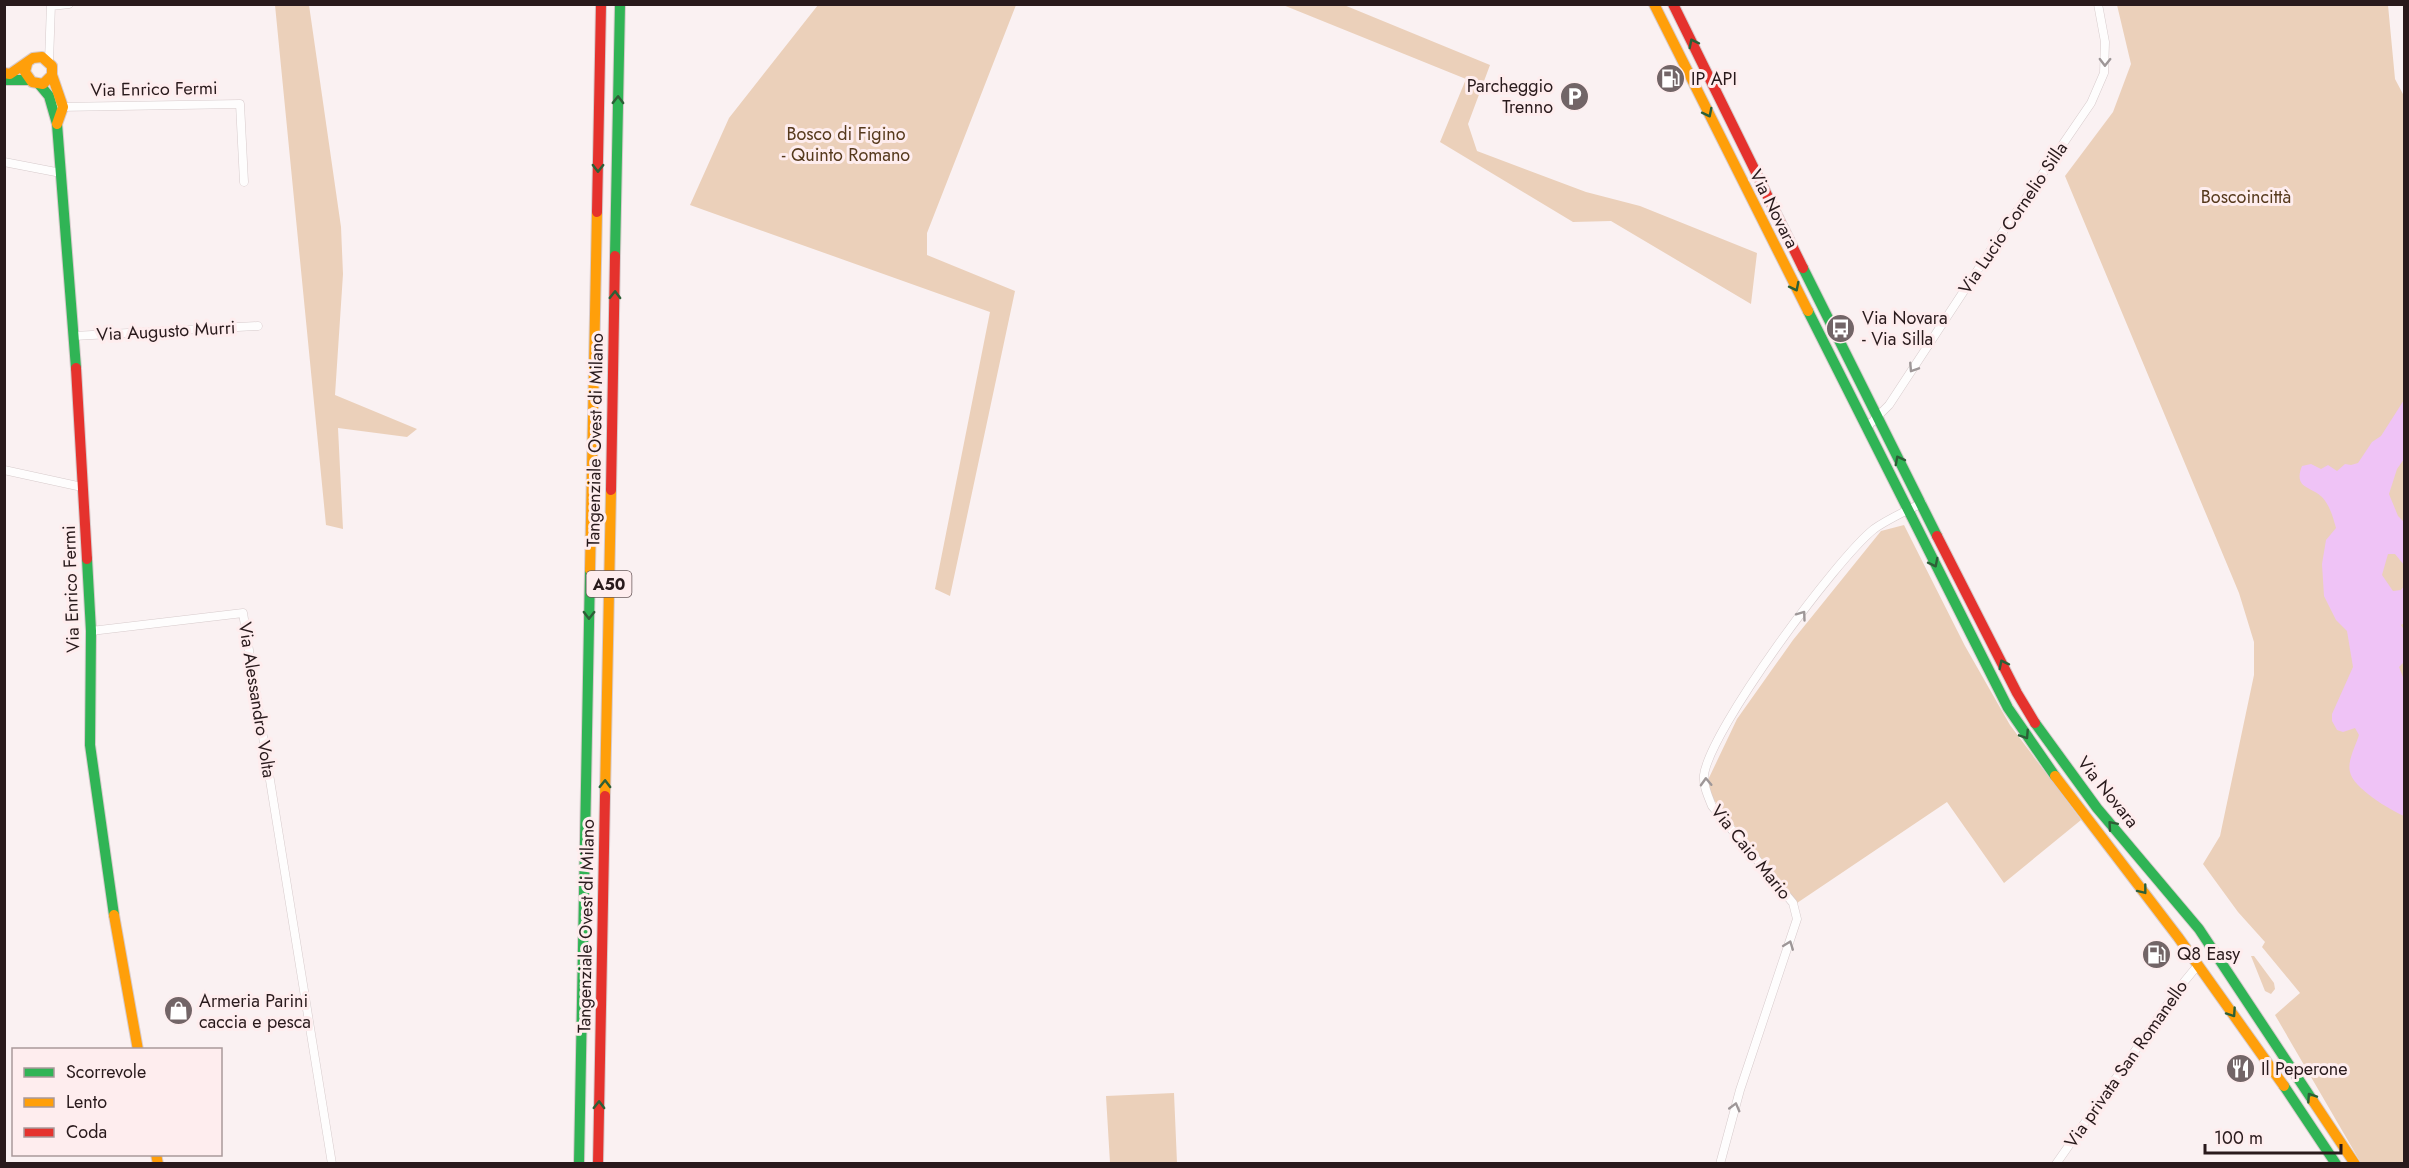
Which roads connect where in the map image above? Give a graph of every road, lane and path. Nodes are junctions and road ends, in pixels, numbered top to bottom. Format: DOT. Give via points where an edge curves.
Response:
graph roads {
  1 [pos="69,4"];
  2 [pos="601,4"];
  3 [pos="620,4"];
  4 [pos="1654,4"];
  5 [pos="1673,4"];
  6 [pos="2098,4"];
  7 [pos="51,5"];
  8 [pos="51,44"];
  9 [pos="37,57"];
  10 [pos="50,62"];
  11 [pos="27,64"];
  12 [pos="4,73"];
  13 [pos="52,75"];
  14 [pos="4,80"];
  15 [pos="34,82"];
  16 [pos="58,107"];
  17 [pos="4,162"];
  18 [pos="61,173"];
  19 [pos="244,182"];
  20 [pos="258,326"];
  21 [pos="74,336"];
  22 [pos="1877,416"];
  23 [pos="1866,428"];
  24 [pos="4,470"];
  25 [pos="82,487"];
  26 [pos="1922,503"];
  27 [pos="1907,511"];
  28 [pos="91,631"];
  29 [pos="2214,953"];
  30 [pos="2198,965"];
  31 [pos="138,1048"];
  32 [pos="332,1164"];
  33 [pos="579,1164"];
  34 [pos="598,1164"];
  35 [pos="1720,1164"];
  36 [pos="2056,1164"];
  37 [pos="2336,1164"];
  38 [pos="2355,1164"];
  1 -- 7 [label="street"];
  2 -- 33 [label="main road, Tangenziale Ovest di Milano / A50, one-way"];
  34 -- 3 [label="main road, Tangenziale Ovest di Milano / A50, one-way"];
  4 -- 23 [label="main road, Via Novara, one-way"];
  22 -- 5 [label="main road, Via Novara, one-way"];
  6 -- 22 [label="street, Via Lucio Cornelio Silla, one-way" via="2105,42 2104,73 2091,103 1889,405"];
  7 -- 8 [label="street"];
  8 -- 9 [label="street"];
  8 -- 10 [label="street"];
  9 -- 10 [label="main road"];
  9 -- 11 [label="main road"];
  10 -- 13 [label="main road"];
  11 -- 12 [label="main road" via="10,74"];
  11 -- 15 [label="main road" via="25,72"];
  13 -- 15 [label="main road" via="46,82"];
  13 -- 16 [label="main road, Via Enrico Fermi"];
  14 -- 15 [label="main road"];
  15 -- 16 [label="main road, Via Enrico Fermi"];
  16 -- 18 [label="main road, Via Enrico Fermi"];
  16 -- 19 [label="street, Via Enrico Fermi" via="240,104"];
  17 -- 18 [label="street"];
  18 -- 21 [label="main road, Via Enrico Fermi"];
  20 -- 21 [label="street, Via Augusto Murri"];
  21 -- 25 [label="main road, Via Enrico Fermi"];
  22 -- 23 [label="street"];
  26 -- 22 [label="main road, Via Novara, one-way"];
  23 -- 27 [label="main road, Via Novara"];
  24 -- 25 [label="street"];
  25 -- 28 [label="main road, Via Enrico Fermi"];
  26 -- 27 [label="street, Via Caio Mario"];
  29 -- 26 [label="main road, Via Novara, one-way" via="2154,872 2097,808 2034,722"];
  27 -- 30 [label="main road, Via Novara, one-way" via="2020,727"];
  35 -- 27 [label="street, Via Caio Mario, one-way" via="1740,1090 1797,919 1793,903 1712,806 1704,775 1727,722 1840,563 1874,529"];
  28 -- 31 [label="main road, Via Enrico Fermi" via="90,745 122,968"];
  28 -- 32 [label="street, Via Alessandro Volta" via="243,613"];
  29 -- 30 [label="main road"];
  38 -- 29 [label="main road, Via Novara, one-way"];
  30 -- 36 [label="street, Via privata San Romanello"];
  30 -- 37 [label="main road, Via Novara, one-way"];
}
